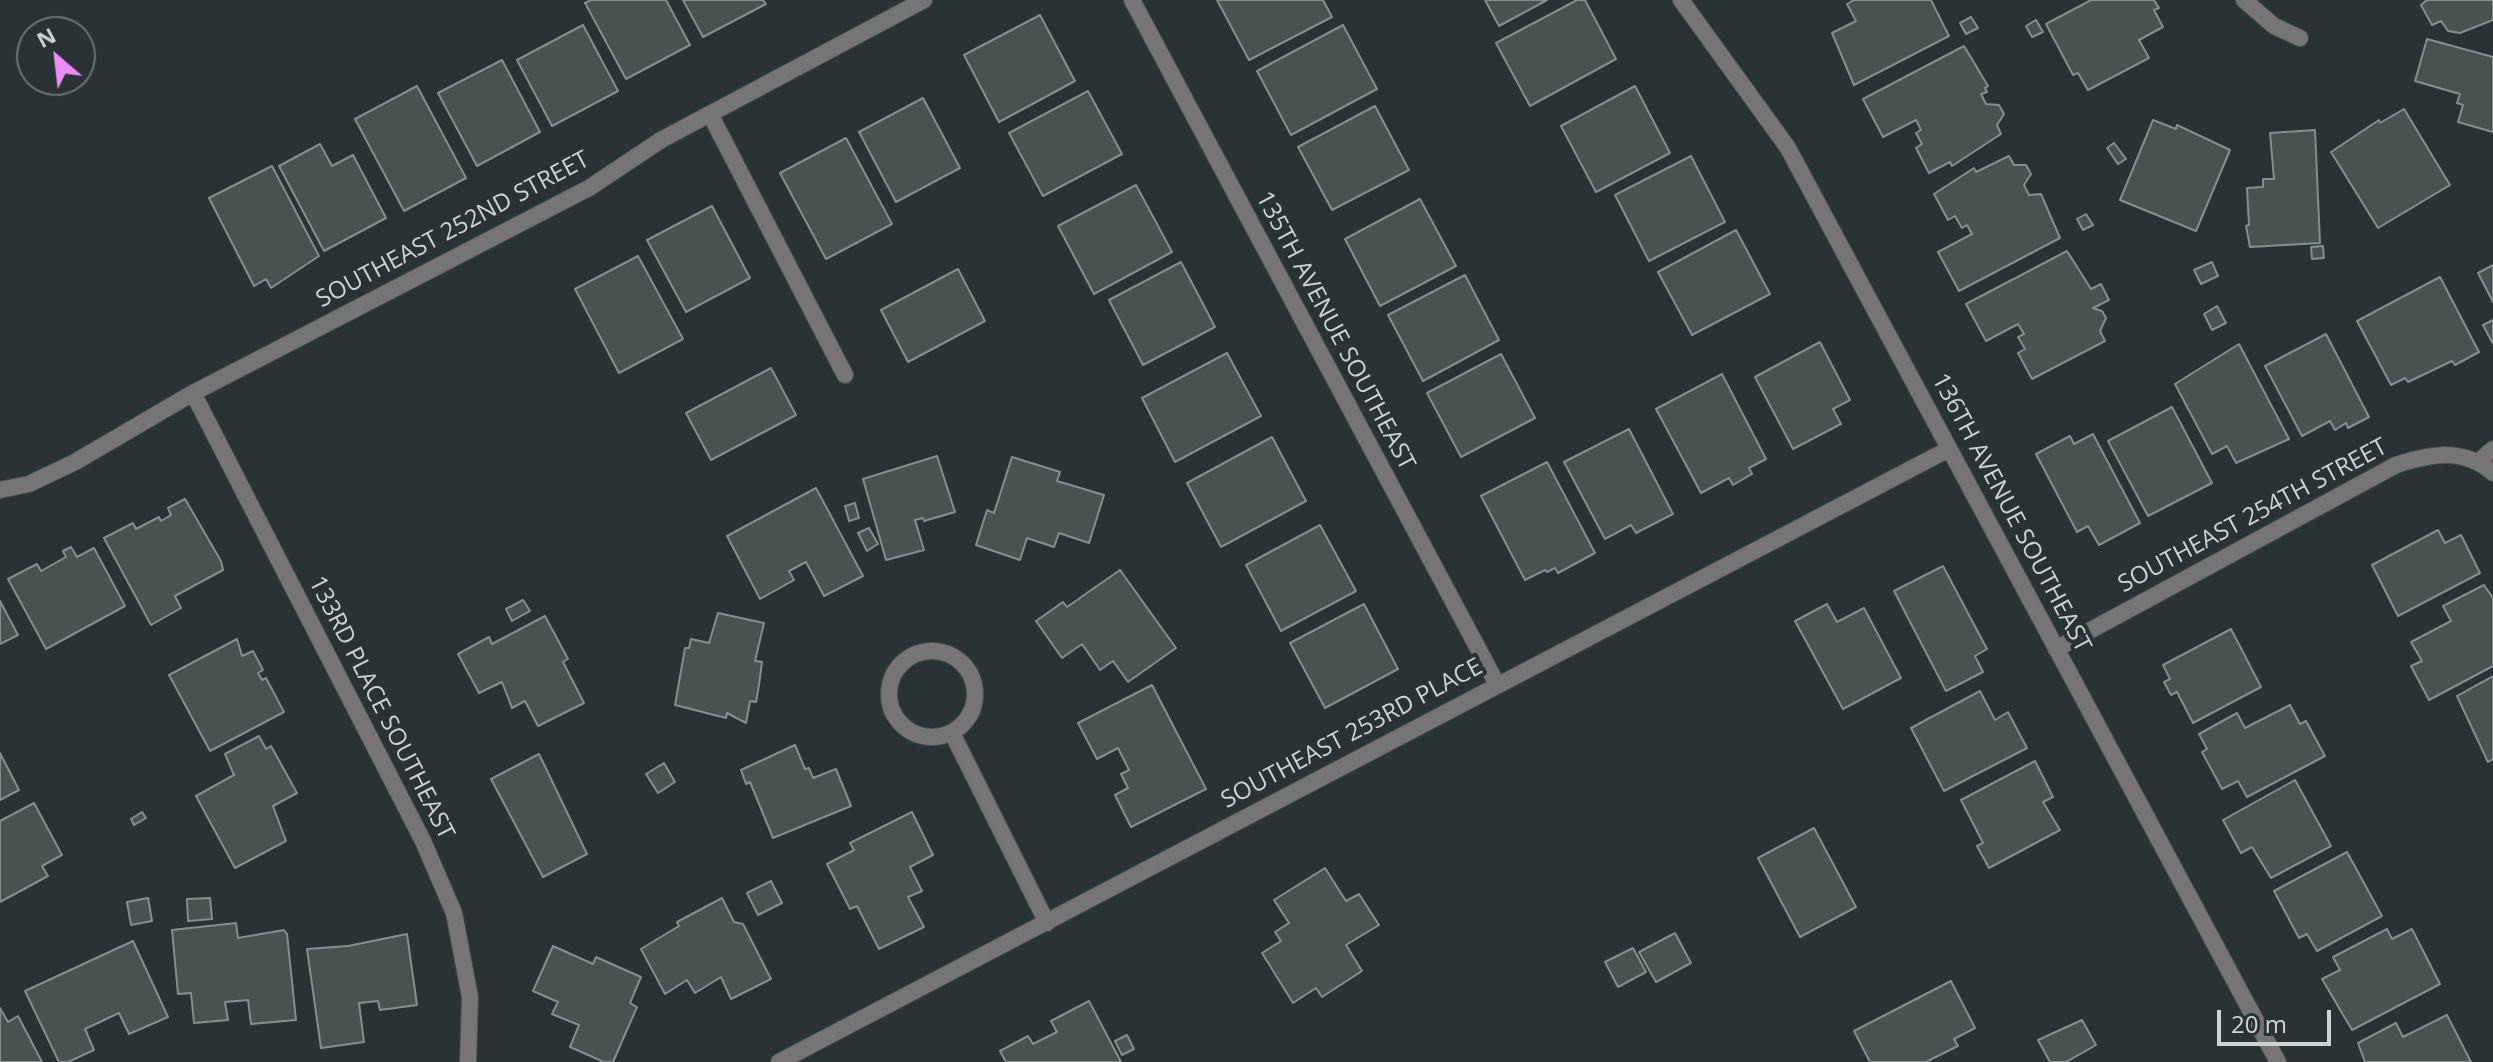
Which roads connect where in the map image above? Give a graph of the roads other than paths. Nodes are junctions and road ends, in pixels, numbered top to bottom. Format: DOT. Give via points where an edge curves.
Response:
graph roads {
  1 [pos="924,0"];
  2 [pos="1132,0"];
  3 [pos="2244,0"];
  4 [pos="1686,2"];
  5 [pos="2300,38"];
  6 [pos="710,114"];
  7 [pos="845,375"];
  8 [pos="193,393"];
  9 [pos="1949,449"];
  10 [pos="2493,449"];
  11 [pos="2479,461"];
  12 [pos="2493,473"];
  13 [pos="0,490"];
  14 [pos="2056,649"];
  15 [pos="1497,684"];
  16 [pos="952,733"];
  17 [pos="1047,923"];
  18 [pos="468,1062"];
  19 [pos="779,1062"];
  20 [pos="2278,1062"];
  1 -- 6 [label="street, SOUTHEAST 252ND STREET"];
  2 -- 15 [label="street, 135TH AVENUE SOUTHEAST"];
  3 -- 5 [label="street" via="2274,26"];
  4 -- 9 [label="street, 136TH AVENUE SOUTHEAST" via="1788,148"];
  6 -- 7 [label="street"];
  6 -- 8 [label="street, SOUTHEAST 252ND STREET" via="589,188"];
  8 -- 13 [label="street, SOUTHEAST 252ND STREET" via="75,462 29,484"];
  8 -- 18 [label="street, 133RD PLACE SOUTHEAST" via="423,841 454,913 470,997"];
  9 -- 14 [label="street, 136TH AVENUE SOUTHEAST"];
  9 -- 15 [label="street, SOUTHEAST 253RD PLACE"];
  10 -- 11 [label="street"];
  11 -- 12 [label="street"];
  11 -- 14 [label="street, SOUTHEAST 254TH STREET" via="2433,453 2396,465"];
  14 -- 20 [label="street, 136TH AVENUE SOUTHEAST"];
  15 -- 17 [label="street, SOUTHEAST 253RD PLACE"];
  16 -- 16 [label="street" via="964,724 975,696 966,668 941,653 912,656 901,664 889,688 894,714 902,725 925,737"];
  16 -- 17 [label="street"];
  17 -- 19 [label="street, SOUTHEAST 253RD PLACE"];
}
